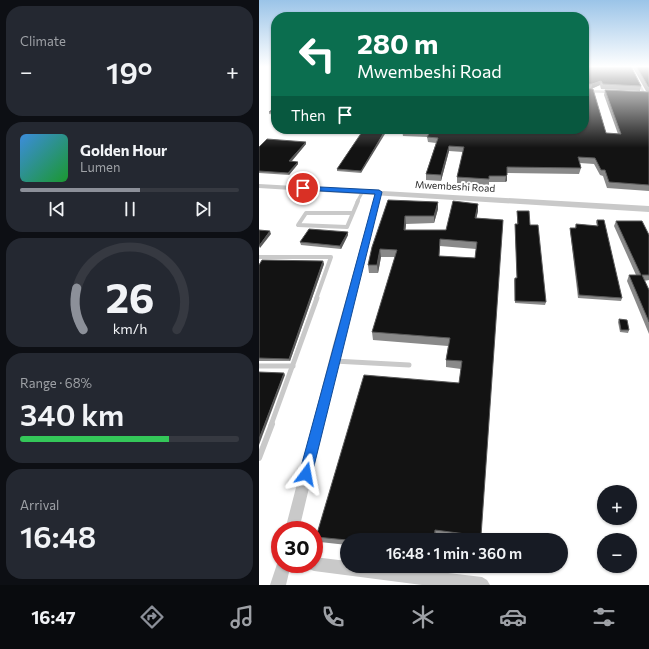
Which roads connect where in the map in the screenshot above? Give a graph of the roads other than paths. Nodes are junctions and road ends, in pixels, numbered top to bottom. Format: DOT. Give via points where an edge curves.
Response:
graph roads {
  1 [pos="638,93"];
  2 [pos="644,94"];
  3 [pos="649,94"];
  4 [pos="259,186"];
  5 [pos="363,191"];
  6 [pos="379,192"];
  7 [pos="649,209"];
  8 [pos="352,213"];
  9 [pos="259,257"];
  10 [pos="334,361"];
  11 [pos="409,365"];
  12 [pos="259,366"];
  13 [pos="293,366"];
  14 [pos="259,458"];
  15 [pos="294,521"];
  16 [pos="323,565"];
  17 [pos="281,573"];
  18 [pos="278,585"];
  19 [pos="483,585"];
  1 -- 2 [label="lane"];
  2 -- 3 [label="lane"];
  4 -- 5 [label="street, Mwembeshi Road"];
  5 -- 6 [label="street, Mwembeshi Road"];
  5 -- 8 [label="lane"];
  6 -- 7 [label="street, Mwembeshi Road"];
  6 -- 10 [label="street"];
  8 -- 8 [label="lane" via="347,227 298,225 306,213"];
  9 -- 13 [label="lane" via="331,257"];
  10 -- 11 [label="lane"];
  10 -- 15 [label="street"];
  12 -- 13 [label="lane"];
  13 -- 14 [label="lane"];
  16 -- 19 [label="street"];
  17 -- 18 [label="street"];
}
